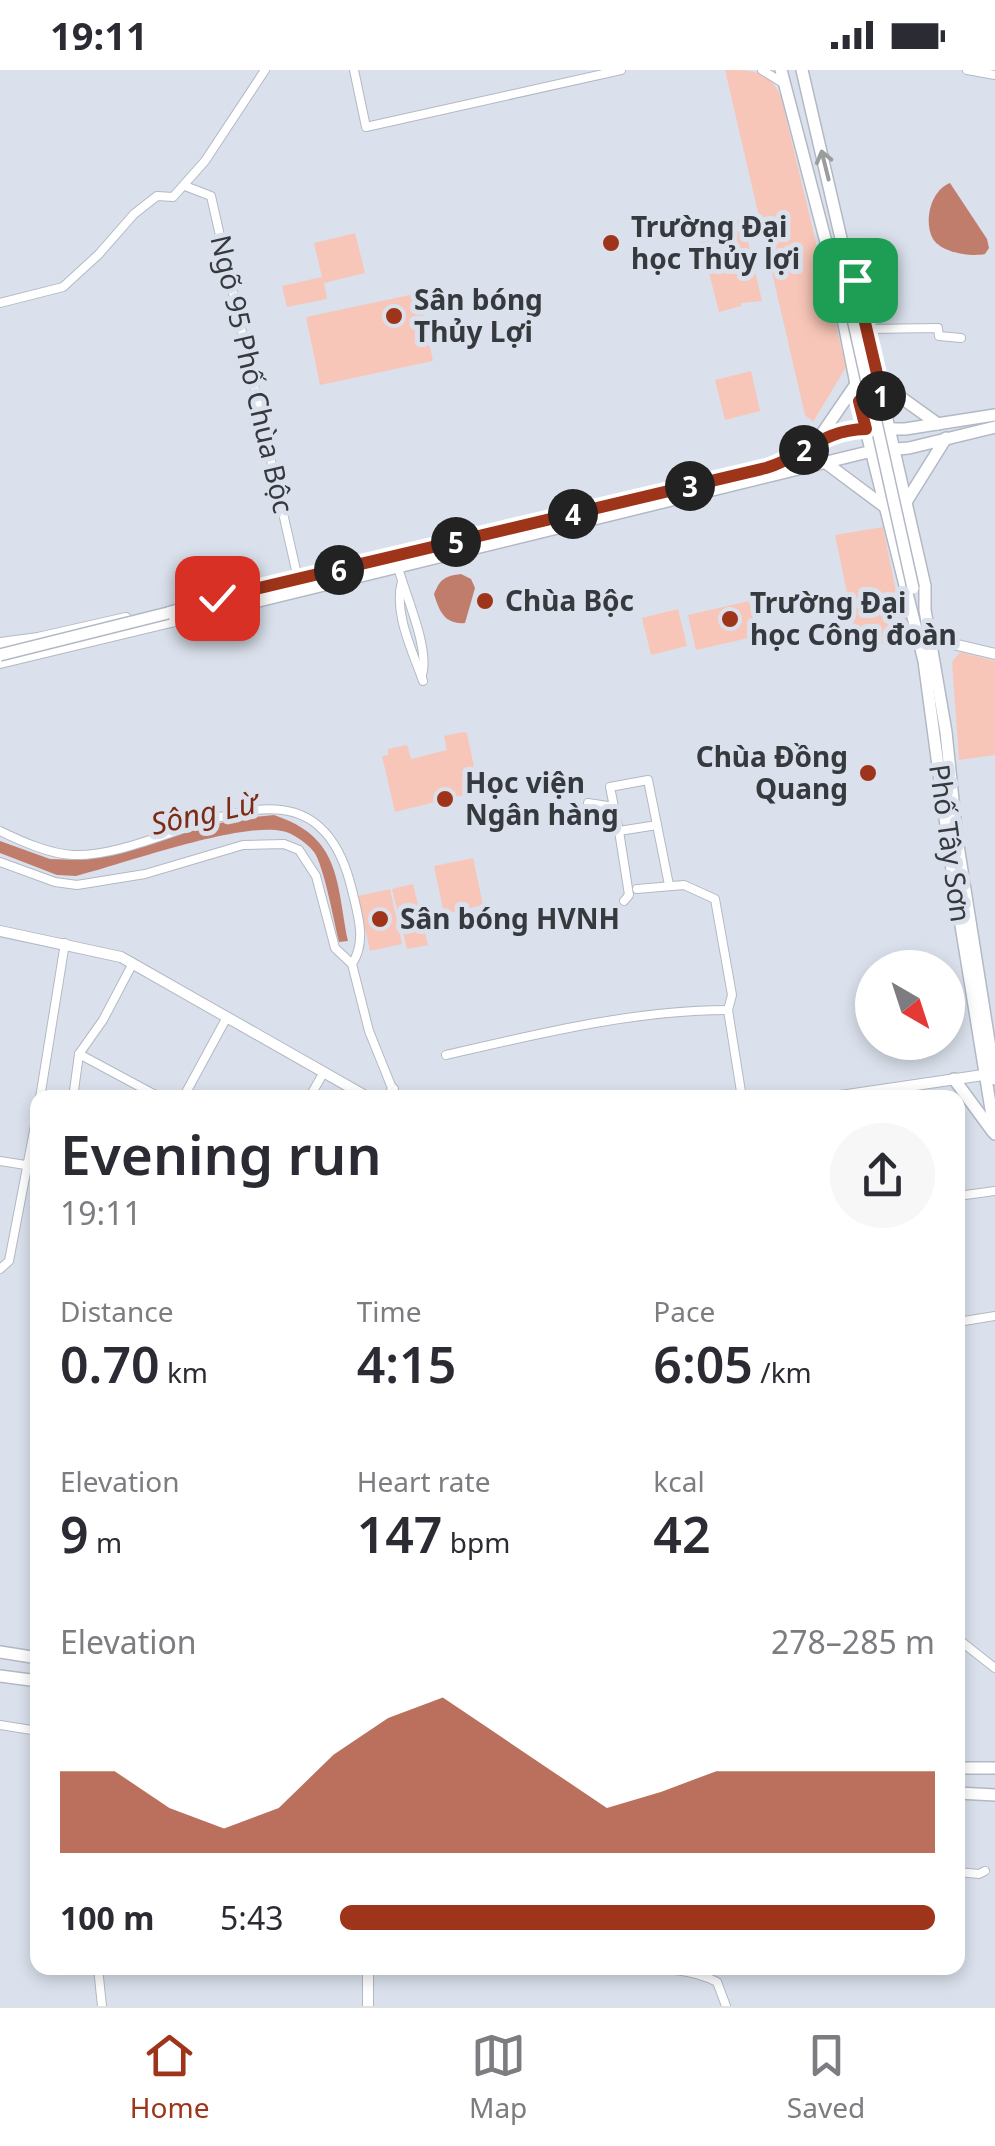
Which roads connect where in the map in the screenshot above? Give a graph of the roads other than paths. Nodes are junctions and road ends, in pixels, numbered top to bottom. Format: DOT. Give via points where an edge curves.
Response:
graph roads {
  1 [pos="265,70"];
  2 [pos="354,70"];
  3 [pos="621,70"];
  4 [pos="762,70"];
  5 [pos="781,70"];
  6 [pos="802,70"];
  7 [pos="967,70"];
  8 [pos="995,75"];
  9 [pos="786,86"];
  10 [pos="185,186"];
  11 [pos="846,260"];
  12 [pos="833,269"];
  13 [pos="847,292"];
  14 [pos="0,303"];
  15 [pos="866,329"];
  16 [pos="961,338"];
  17 [pos="878,381"];
  18 [pos="856,384"];
  19 [pos="882,395"];
  20 [pos="859,401"];
  21 [pos="995,415"];
  22 [pos="938,424"];
  23 [pos="995,427"];
  24 [pos="866,429"];
  25 [pos="890,429"];
  26 [pos="946,438"];
  27 [pos="817,440"];
  28 [pos="895,449"];
  29 [pos="872,451"];
  30 [pos="826,463"];
  31 [pos="880,483"];
  32 [pos="903,484"];
  33 [pos="906,502"];
  34 [pos="885,507"];
  35 [pos="397,562"];
  36 [pos="298,579"];
  37 [pos="195,610"];
  38 [pos="919,611"];
  39 [pos="932,639"];
  40 [pos="14,642"];
  41 [pos="0,643"];
  42 [pos="995,654"];
  43 [pos="0,655"];
  44 [pos="19,660"];
  45 [pos="0,663"];
  46 [pos="422,678"];
  47 [pos="941,733"];
  48 [pos="588,803"];
  49 [pos="614,807"];
  50 [pos="657,825"];
  51 [pos="619,830"];
  52 [pos="0,831"];
  53 [pos="0,862"];
  54 [pos="669,885"];
  55 [pos="637,888"];
  56 [pos="624,901"];
  57 [pos="0,930"];
  58 [pos="66,944"];
  59 [pos="133,963"];
  60 [pos="352,964"];
  61 [pos="728,1010"];
  62 [pos="228,1016"];
  63 [pos="80,1054"];
  64 [pos="446,1055"];
  65 [pos="324,1072"];
  66 [pos="991,1076"];
  67 [pos="954,1079"];
  68 [pos="41,1090"];
  69 [pos="74,1090"];
  70 [pos="146,1090"];
  71 [pos="187,1090"];
  72 [pos="314,1090"];
  73 [pos="355,1090"];
  74 [pos="390,1090"];
  75 [pos="741,1090"];
  76 [pos="881,1090"];
  77 [pos="962,1090"];
  78 [pos="965,1094"];
  79 [pos="995,1134"];
  80 [pos="0,1161"];
  81 [pos="30,1166"];
  82 [pos="30,1178"];
  83 [pos="995,1190"];
  84 [pos="965,1195"];
  85 [pos="0,1269"];
  86 [pos="995,1316"];
  87 [pos="965,1321"];
  88 [pos="965,1644"];
  89 [pos="0,1652"];
  90 [pos="30,1657"];
  91 [pos="995,1668"];
  92 [pos="0,1676"];
  93 [pos="30,1680"];
  94 [pos="0,1725"];
  95 [pos="30,1730"];
  96 [pos="965,1768"];
  97 [pos="995,1768"];
  98 [pos="965,1793"];
  99 [pos="995,1795"];
  100 [pos="985,1871"];
  101 [pos="965,1873"];
  102 [pos="99,1975"];
  103 [pos="368,1975"];
  104 [pos="698,1975"];
  105 [pos="102,2006"];
  106 [pos="368,2006"];
  107 [pos="726,2006"];
  1 -- 10 [label="street"];
  2 -- 3 [label="street" via="366,127"];
  4 -- 9 [label="street"];
  5 -- 9 [label="main road, Phố Tây Sơn"];
  11 -- 6 [label="main road, Phố Tây Sơn, one-way"];
  7 -- 8 [label="street"];
  9 -- 12 [label="main road, Phố Tây Sơn"];
  10 -- 14 [label="street" via="134,214 63,287"];
  10 -- 36 [label="street, Ngõ 95 Phố Chùa Bộc" via="211,196"];
  11 -- 13 [label="main road, Phố Tây Sơn"];
  11 -- 15 [label="main road, Phố Tây Sơn"];
  12 -- 13 [label="main road, Phố Tây Sơn"];
  12 -- 18 [label="main road, Phố Tây Sơn"];
  13 -- 38 [label="main road, Phố Tây Sơn, bridge"];
  15 -- 16 [label="street" via="938,328 938,336"];
  15 -- 17 [label="main road, Phố Tây Sơn"];
  17 -- 19 [label="main road, Phố Tây Sơn"];
  17 -- 22 [label="main road"];
  18 -- 20 [label="main road, Phố Tây Sơn"];
  18 -- 27 [label="main road"];
  19 -- 20 [label="main road" via="875,402"];
  19 -- 25 [label="main road, Phố Tây Sơn"];
  20 -- 24 [label="main road, Phố Tây Sơn"];
  21 -- 22 [label="main road"];
  22 -- 25 [label="main road"];
  23 -- 26 [label="main road"];
  24 -- 25 [label="main road"];
  24 -- 27 [label="main road"];
  24 -- 29 [label="main road, Phố Tây Sơn"];
  25 -- 28 [label="main road, Phố Tây Sơn"];
  26 -- 28 [label="main road"];
  26 -- 33 [label="main road"];
  27 -- 35 [label="main road" via="766,468 498,529"];
  28 -- 29 [label="main road"];
  28 -- 32 [label="main road, Phố Tây Sơn"];
  29 -- 30 [label="main road"];
  29 -- 31 [label="main road, Phố Tây Sơn"];
  30 -- 34 [label="main road"];
  30 -- 35 [label="main road"];
  31 -- 32 [label="main road" via="890,476"];
  31 -- 34 [label="main road, Phố Tây Sơn"];
  32 -- 33 [label="main road, Phố Tây Sơn"];
  33 -- 38 [label="main road, Phố Tây Sơn" via="924,586"];
  34 -- 38 [label="main road, Phố Tây Sơn" via="901,576"];
  35 -- 36 [label="main road"];
  35 -- 37 [label="main road"];
  35 -- 46 [label="street"];
  36 -- 37 [label="main road"];
  37 -- 40 [label="street"];
  37 -- 43 [label="main road, bridge"];
  37 -- 44 [label="street"];
  38 -- 39 [label="main road, Phố Tây Sơn"];
  38 -- 47 [label="main road, Phố Tây Sơn"];
  39 -- 42 [label="street"];
  39 -- 47 [label="main road, Phố Tây Sơn"];
  40 -- 41 [label="street"];
  40 -- 44 [label="street"];
  44 -- 45 [label="street"];
  47 -- 66 [label="main road, Phố Tây Sơn" via="952,870"];
  48 -- 49 [label="street"];
  49 -- 50 [label="street" via="610,786 648,780"];
  49 -- 51 [label="street"];
  50 -- 51 [label="street"];
  50 -- 54 [label="street"];
  51 -- 56 [label="street" via="622,883 629,895"];
  52 -- 60 [label="street" via="76,856 233,812 303,816 330,836 344,862 361,942"];
  53 -- 60 [label="street" via="77,885 145,874 220,849 284,844 312,866 335,948"];
  54 -- 55 [label="street"];
  54 -- 61 [label="street" via="684,884 715,899 732,995"];
  57 -- 58 [label="street"];
  58 -- 59 [label="street"];
  58 -- 68 [label="street"];
  59 -- 62 [label="street"];
  59 -- 63 [label="street"];
  60 -- 74 [label="street"];
  61 -- 64 [label="street" via="635,1017"];
  61 -- 75 [label="street"];
  62 -- 65 [label="street"];
  62 -- 71 [label="street"];
  63 -- 69 [label="street"];
  63 -- 70 [label="street"];
  65 -- 72 [label="street"];
  65 -- 73 [label="street"];
  66 -- 67 [label="street"];
  66 -- 79 [label="main road, Phố Tây Sơn"];
  67 -- 76 [label="street"];
  67 -- 77 [label="main road"];
  78 -- 79 [label="main road"];
  80 -- 81 [label="street"];
  82 -- 85 [label="street" via="9,1261"];
  83 -- 84 [label="street"];
  86 -- 87 [label="street"];
  88 -- 91 [label="street"];
  89 -- 90 [label="main road"];
  92 -- 93 [label="main road"];
  94 -- 95 [label="street"];
  96 -- 97 [label="main road"];
  98 -- 99 [label="main road"];
  100 -- 101 [label="street"];
  102 -- 105 [label="street"];
  103 -- 106 [label="street"];
  104 -- 107 [label="street" via="717,1982"];
}
